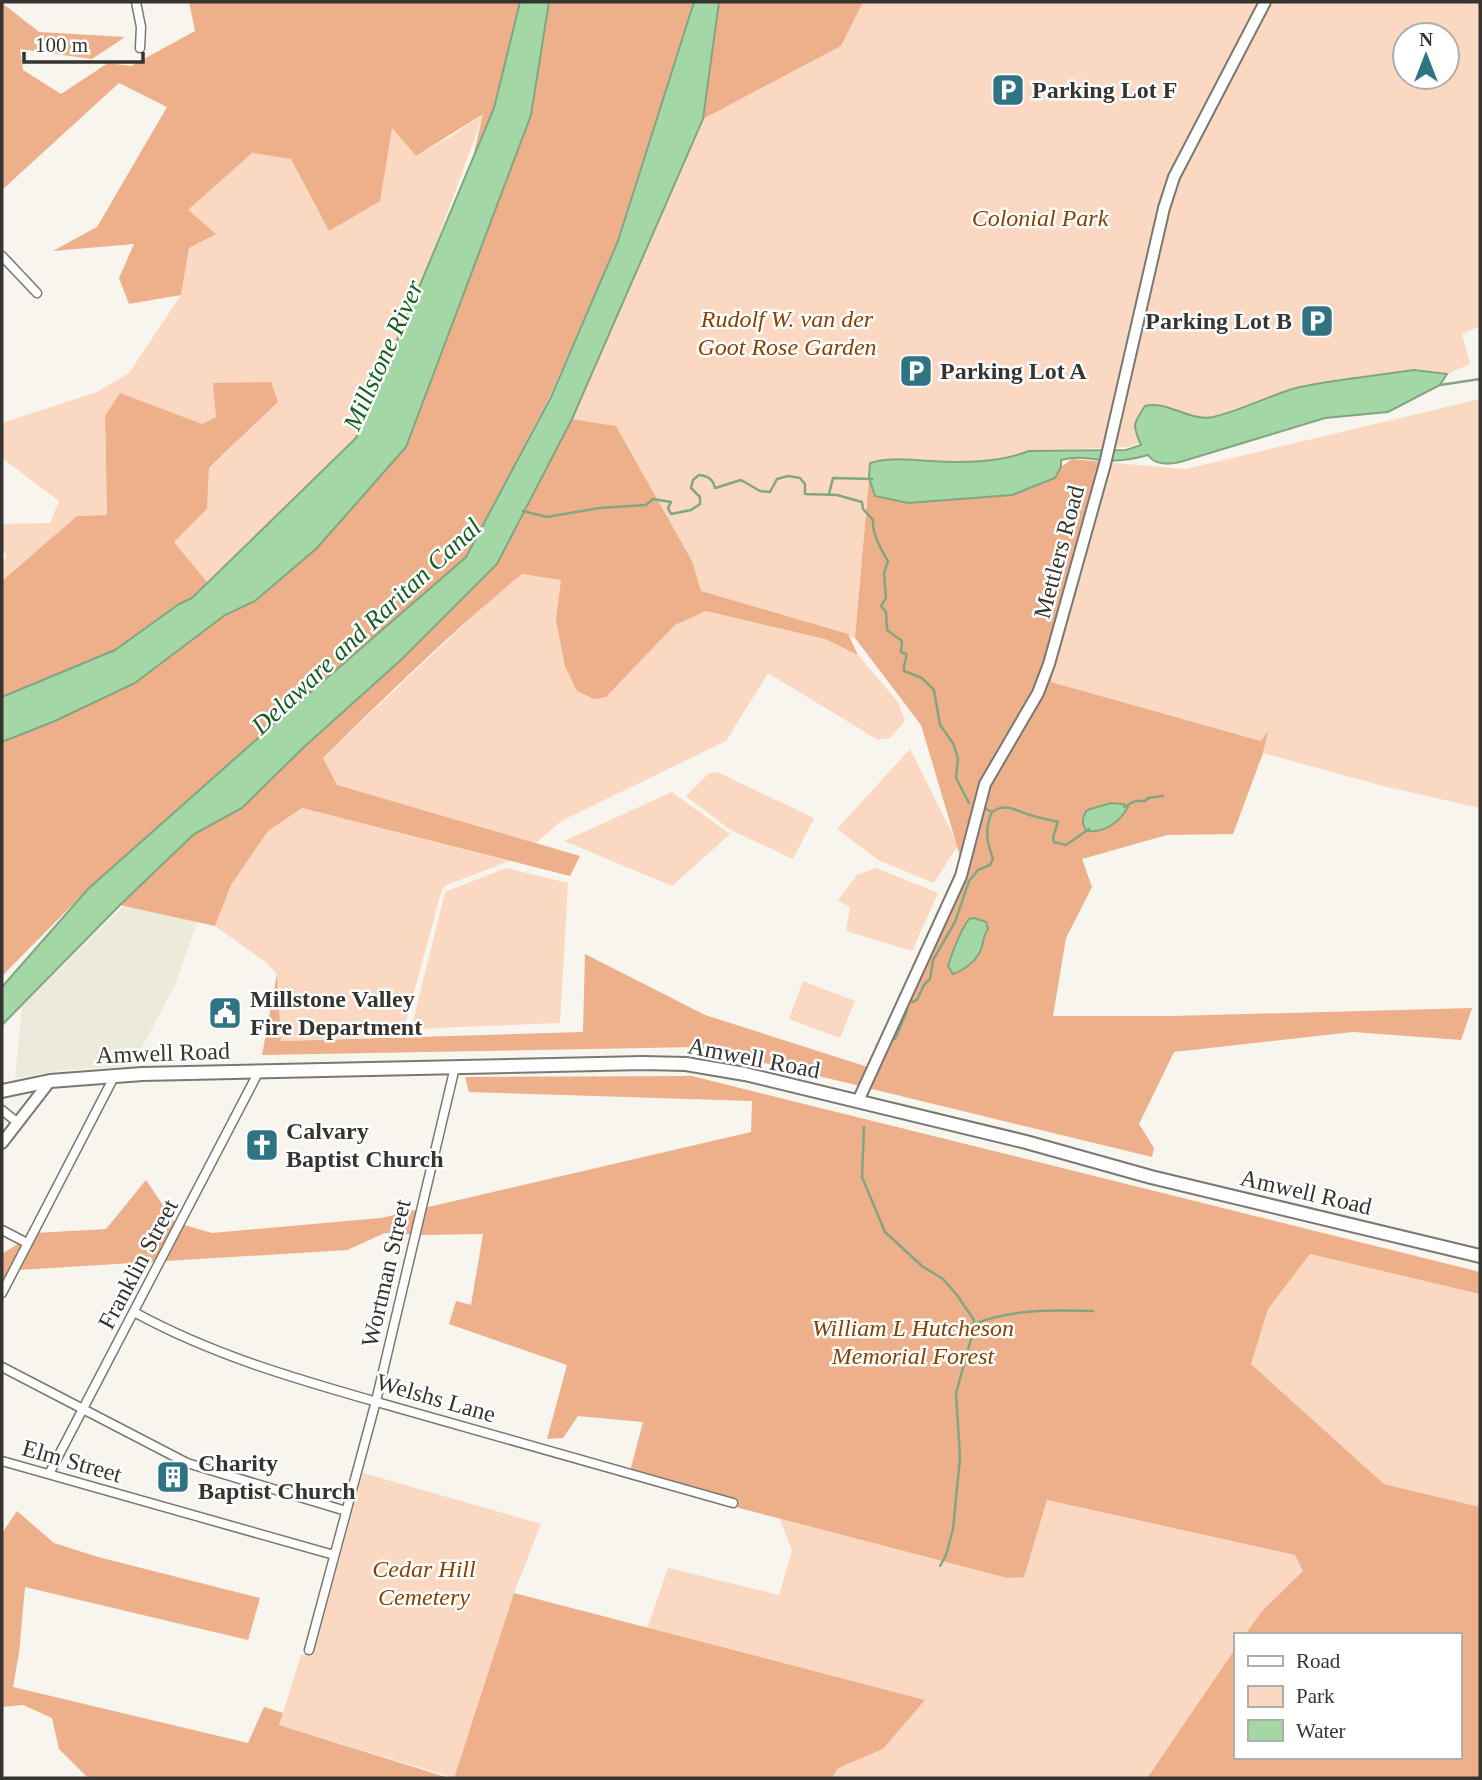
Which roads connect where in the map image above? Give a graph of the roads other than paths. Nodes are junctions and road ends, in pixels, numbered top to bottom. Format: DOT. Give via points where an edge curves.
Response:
graph roads {
  1 [pos="136,2"];
  2 [pos="1265,2"];
  3 [pos="140,48"];
  4 [pos="2,256"];
  5 [pos="37,293"];
  6 [pos="456,1067"];
  7 [pos="259,1071"];
  8 [pos="116,1075"];
  9 [pos="50,1081"];
  10 [pos="2,1091"];
  11 [pos="858,1101"];
  12 [pos="2,1110"];
  13 [pos="18,1123"];
  14 [pos="2,1143"];
  15 [pos="2,1230"];
  16 [pos="27,1242"];
  17 [pos="1480,1256"];
  18 [pos="2,1293"];
  19 [pos="134,1312"];
  20 [pos="2,1367"];
  21 [pos="376,1401"];
  22 [pos="83,1410"];
  23 [pos="2,1461"];
  24 [pos="49,1474"];
  25 [pos="733,1503"];
  26 [pos="346,1511"];
  27 [pos="334,1555"];
  28 [pos="309,1650"];
  1 -- 3 [label="street"];
  2 -- 11 [label="street, Mettlers Road" via="1174,177 1105,464 1043,683 985,783 961,876"];
  4 -- 5 [label="street"];
  6 -- 7 [label="main road, Amwell Road"];
  6 -- 11 [label="main road, Amwell Road" via="686,1064"];
  6 -- 21 [label="street, Wortman Street"];
  7 -- 8 [label="main road, Amwell Road"];
  7 -- 19 [label="street, Franklin Street"];
  8 -- 9 [label="main road, Amwell Road"];
  8 -- 16 [label="street"];
  9 -- 10 [label="main road, Amwell Road"];
  9 -- 13 [label="street"];
  11 -- 17 [label="main road, Amwell Road"];
  12 -- 13 [label="street"];
  13 -- 14 [label="street"];
  15 -- 16 [label="street"];
  16 -- 18 [label="street"];
  19 -- 21 [label="street, Welshs Lane" via="218,1352"];
  19 -- 22 [label="street, Franklin Street"];
  20 -- 22 [label="street"];
  21 -- 25 [label="street, Welshs Lane"];
  21 -- 26 [label="street, Wortman Street"];
  22 -- 24 [label="street, Franklin Street"];
  22 -- 26 [label="street" via="198,1467"];
  23 -- 24 [label="street, Elm Street"];
  24 -- 27 [label="street, Elm Street"];
  26 -- 27 [label="street, Wortman Street"];
  27 -- 28 [label="street, Wortman Street"];
}
